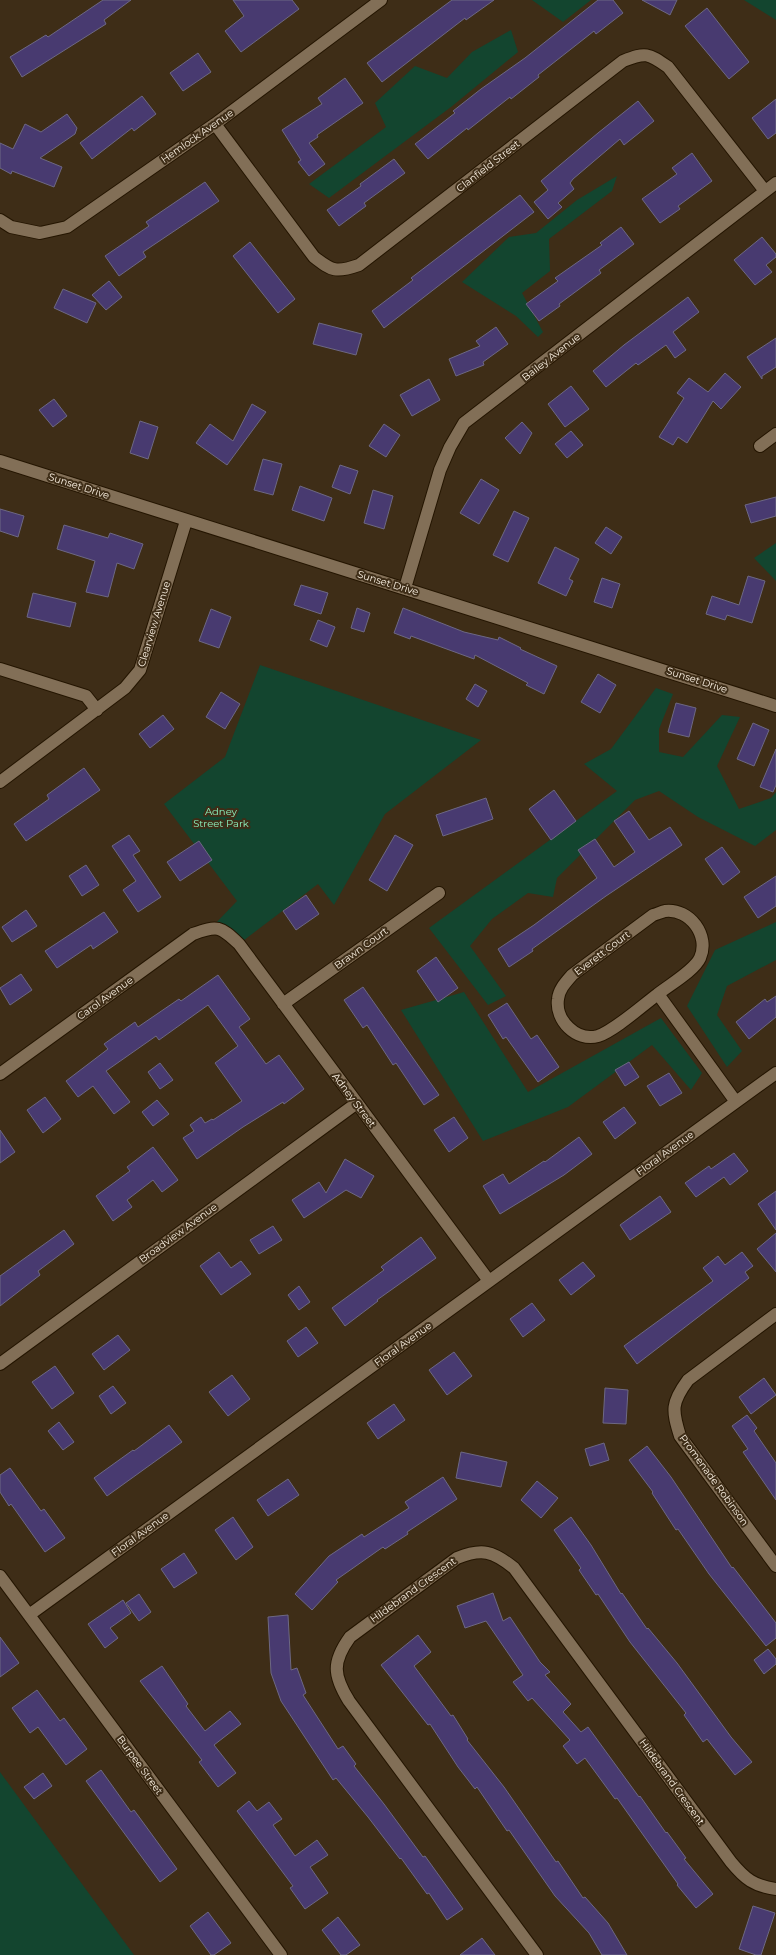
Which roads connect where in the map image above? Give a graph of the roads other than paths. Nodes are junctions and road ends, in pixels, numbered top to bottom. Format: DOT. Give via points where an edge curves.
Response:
graph roads {
  1 [pos="381,0"];
  2 [pos="215,124"];
  3 [pos="776,183"];
  4 [pos="765,191"];
  5 [pos="0,220"];
  6 [pos="776,434"];
  7 [pos="760,446"];
  8 [pos="0,461"];
  9 [pos="186,521"];
  10 [pos="405,588"];
  11 [pos="0,669"];
  12 [pos="776,706"];
  13 [pos="97,710"];
  14 [pos="0,782"];
  15 [pos="439,892"];
  16 [pos="212,927"];
  17 [pos="658,994"];
  18 [pos="283,1004"];
  19 [pos="776,1073"];
  20 [pos="0,1074"];
  21 [pos="736,1102"];
  22 [pos="357,1103"];
  23 [pos="489,1281"];
  24 [pos="776,1314"];
  25 [pos="0,1364"];
  26 [pos="776,1566"];
  27 [pos="0,1576"];
  28 [pos="29,1615"];
  29 [pos="776,1889"];
  30 [pos="281,1955"];
  31 [pos="537,1955"];
  1 -- 2 [label="street, Hemlock Avenue"];
  2 -- 4 [label="street, Clanfield Street" via="314,257 329,268 345,270 359,266 623,61 638,55 652,56 668,67"];
  2 -- 5 [label="street, Hemlock Avenue" via="67,227 40,233 11,226"];
  3 -- 4 [label="street, Bailey Avenue"];
  4 -- 10 [label="street, Bailey Avenue" via="464,423 440,470"];
  6 -- 7 [label="street"];
  8 -- 9 [label="street, Sunset Drive"];
  9 -- 10 [label="street, Sunset Drive"];
  9 -- 13 [label="street, Clearview Avenue" via="140,670 125,688"];
  10 -- 12 [label="street, Sunset Drive"];
  11 -- 13 [label="street" via="86,696"];
  13 -- 14 [label="street, Clearview Avenue"];
  15 -- 18 [label="street, Brawn Court"];
  16 -- 18 [label="street, Adney Street" via="226,932 239,944"];
  16 -- 20 [label="street, Carol Avenue" via="193,934"];
  17 -- 17 [label="street, Everett Court" via="692,968 699,960 703,949 702,937 696,925 688,917 676,912 665,911 653,915 572,975 563,985 558,998 558,1011 564,1023 574,1032 585,1037 598,1036"];
  17 -- 21 [label="street"];
  18 -- 22 [label="street, Adney Street"];
  19 -- 21 [label="street, Floral Avenue"];
  21 -- 23 [label="street, Floral Avenue"];
  22 -- 23 [label="street, Adney Street"];
  22 -- 25 [label="street, Broadview Avenue"];
  23 -- 28 [label="street, Floral Avenue"];
  24 -- 26 [label="street, Promenade Robinson" via="688,1380 678,1394 673,1414 680,1436"];
  27 -- 28 [label="street, Burpee Street"];
  28 -- 30 [label="street, Burpee Street"];
  29 -- 31 [label="street, Hildebrand Crescent" via="763,1887 745,1879 731,1862 514,1568 501,1557 489,1552 473,1552 456,1558 350,1636 340,1651 336,1668 338,1684"];
}
